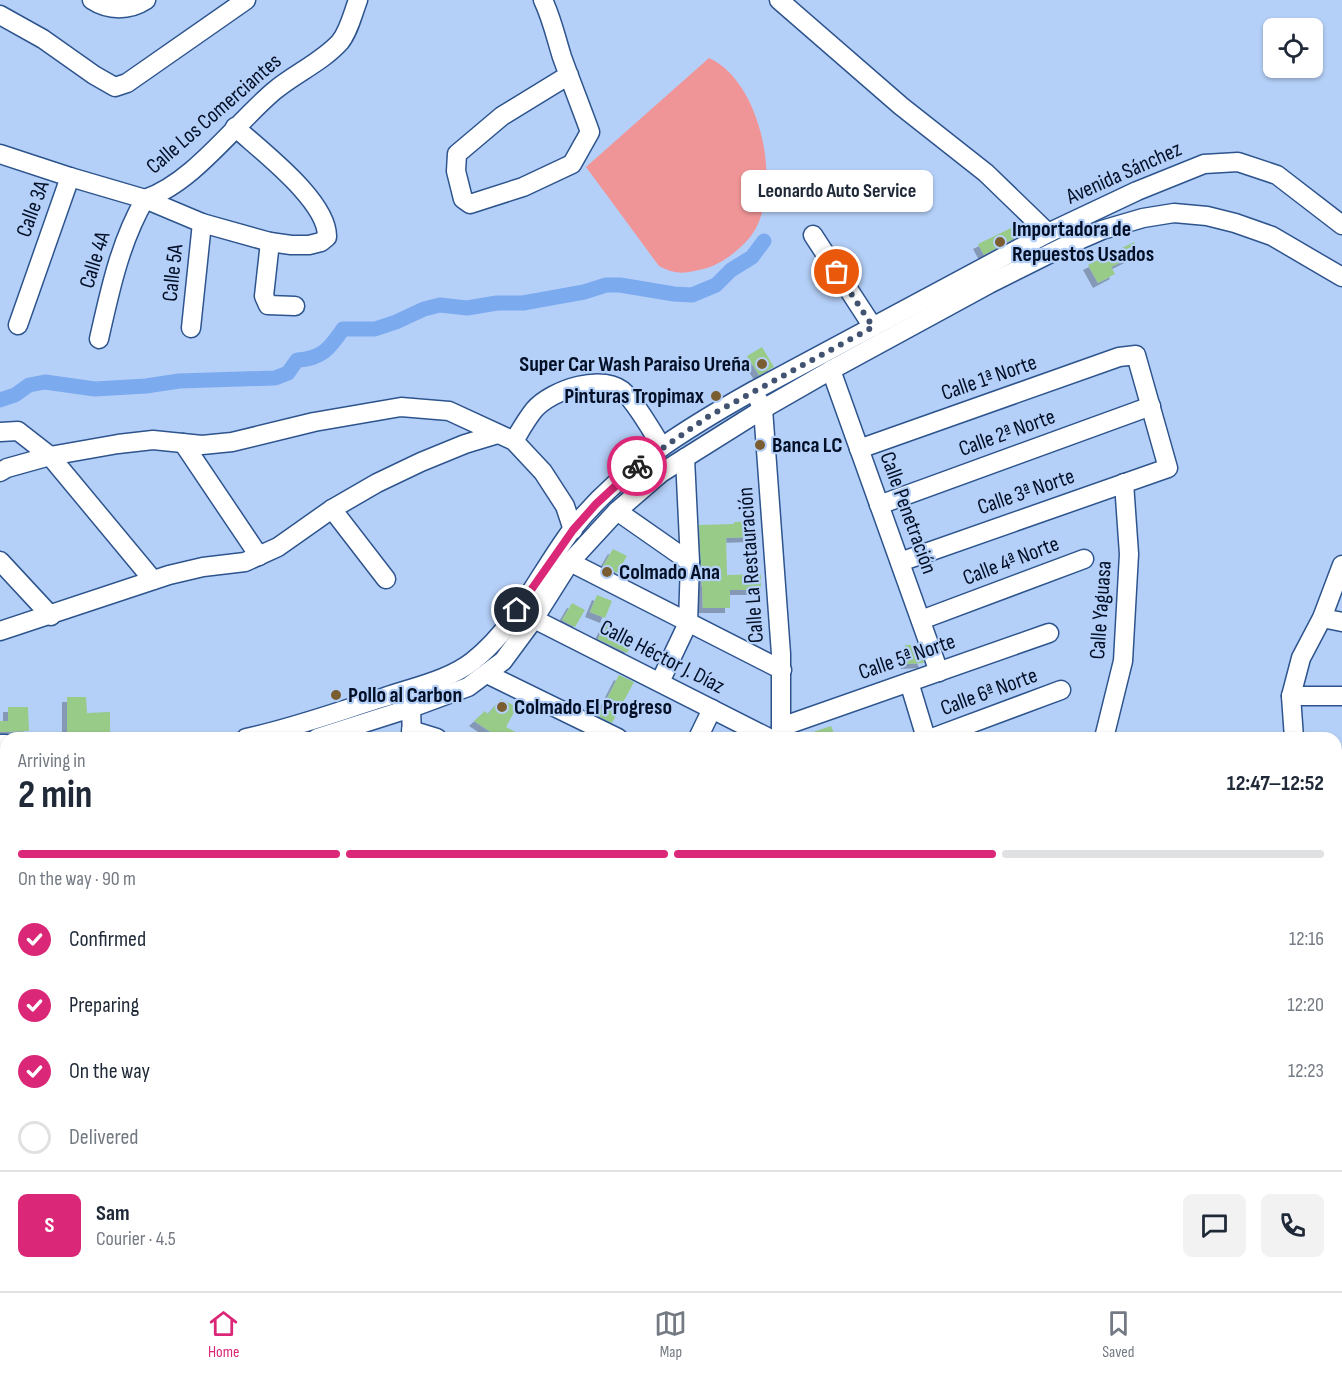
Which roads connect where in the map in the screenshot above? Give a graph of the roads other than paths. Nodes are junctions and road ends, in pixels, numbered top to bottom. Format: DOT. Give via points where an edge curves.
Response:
graph roads {
  1 [pos="92,0"];
  2 [pos="146,0"];
  3 [pos="246,0"];
  4 [pos="358,0"];
  5 [pos="543,0"];
  6 [pos="779,0"];
  7 [pos="0,15"];
  8 [pos="569,75"];
  9 [pos="235,127"];
  10 [pos="0,154"];
  11 [pos="70,177"];
  12 [pos="145,199"];
  13 [pos="202,223"];
  14 [pos="1342,225"];
  15 [pos="1048,233"];
  16 [pos="813,235"];
  17 [pos="270,242"];
  18 [pos="1342,277"];
  19 [pos="295,306"];
  20 [pos="18,325"];
  21 [pos="873,327"];
  22 [pos="191,328"];
  23 [pos="99,339"];
  24 [pos="831,370"];
  25 [pos="753,391"];
  26 [pos="1151,406"];
  27 [pos="763,409"];
  28 [pos="0,432"];
  29 [pos="506,438"];
  30 [pos="183,442"];
  31 [pos="662,447"];
  32 [pos="859,449"];
  33 [pos="51,456"];
  34 [pos="685,458"];
  35 [pos="0,472"];
  36 [pos="1124,483"];
  37 [pos="879,505"];
  38 [pos="332,509"];
  39 [pos="617,511"];
  40 [pos="573,530"];
  41 [pos="259,556"];
  42 [pos="1084,559"];
  43 [pos="0,561"];
  44 [pos="570,562"];
  45 [pos="690,562"];
  46 [pos="900,562"];
  47 [pos="1342,565"];
  48 [pos="386,579"];
  49 [pos="153,580"];
  50 [pos="51,616"];
  51 [pos="1322,618"];
  52 [pos="534,619"];
  53 [pos="921,620"];
  54 [pos="1342,622"];
  55 [pos="688,623"];
  56 [pos="0,631"];
  57 [pos="1049,633"];
  58 [pos="782,670"];
  59 [pos="939,672"];
  60 [pos="487,674"];
  61 [pos="660,682"];
  62 [pos="909,682"];
  63 [pos="407,690"];
  64 [pos="1062,690"];
  65 [pos="1291,696"];
  66 [pos="1342,696"];
  67 [pos="411,708"];
  68 [pos="712,709"];
  69 [pos="271,732"];
  70 [pos="335,732"];
  71 [pos="412,732"];
  72 [pos="606,732"];
  73 [pos="701,732"];
  74 [pos="772,732"];
  75 [pos="777,732"];
  76 [pos="782,732"];
  77 [pos="924,732"];
  78 [pos="948,732"];
  79 [pos="1105,732"];
  80 [pos="1294,732"];
  1 -- 2 [label="street" via="118,8"];
  3 -- 7 [label="street" via="127,83 115,87"];
  4 -- 9 [label="street, Calle Los Comerciantes" via="339,43 273,92"];
  5 -- 8 [label="street"];
  6 -- 15 [label="street" via="901,106 986,173"];
  8 -- 8 [label="street" via="590,132 572,164 495,198 470,204 462,199 457,154 502,116"];
  9 -- 12 [label="street, Calle Los Comerciantes" via="186,176 166,191"];
  9 -- 17 [label="street" via="305,192 327,227 327,237 321,242"];
  10 -- 11 [label="street, Calle Los Comerciantes"];
  11 -- 12 [label="street, Calle Los Comerciantes"];
  11 -- 20 [label="street, Calle 3A"];
  12 -- 13 [label="street"];
  12 -- 23 [label="street, Calle 4A" via="120,256"];
  13 -- 17 [label="street"];
  13 -- 22 [label="street, Calle 5A"];
  14 -- 15 [label="street, Avenida Sánchez" via="1277,175 1238,162 1221,162 1204,164 1137,191"];
  15 -- 21 [label="street, Avenida Sánchez"];
  16 -- 21 [label="street"];
  17 -- 19 [label="street" via="265,301"];
  18 -- 24 [label="street, Avenida Sánchez" via="1272,236 1235,223 1207,216 1156,215 1102,230 1063,248"];
  21 -- 25 [label="street, Avenida Sánchez"];
  24 -- 27 [label="street, Avenida Sánchez"];
  24 -- 32 [label="street, Calle Penetración"];
  25 -- 27 [label="street, Calle La Restauración"];
  25 -- 31 [label="street, Avenida Sánchez"];
  26 -- 32 [label="street, Calle 1ª Norte" via="1136,354"];
  26 -- 36 [label="street, Calle 3ª Norte" via="1168,468"];
  26 -- 37 [label="street, Calle 2ª Norte"];
  27 -- 34 [label="street, Avenida Sánchez"];
  27 -- 58 [label="street, Calle La Restauración"];
  28 -- 33 [label="street" via="18,431"];
  29 -- 30 [label="street" via="449,411 401,407 232,442"];
  29 -- 31 [label="street" via="545,400 564,390 596,383 613,385 625,393"];
  29 -- 38 [label="street" via="465,444 376,483"];
  29 -- 40 [label="street" via="543,472 565,506"];
  30 -- 33 [label="street" via="153,440"];
  30 -- 41 [label="street"];
  31 -- 40 [label="street, Avenida Sánchez" via="622,478"];
  32 -- 37 [label="street, Calle Penetración"];
  33 -- 35 [label="street"];
  33 -- 49 [label="street"];
  34 -- 39 [label="street, Avenida Sánchez"];
  34 -- 45 [label="street"];
  36 -- 46 [label="street, Calle 3ª Norte"];
  36 -- 79 [label="street, Calle Yaguasa" via="1129,554 1123,661"];
  37 -- 46 [label="street, Calle Penetración"];
  38 -- 41 [label="street"];
  38 -- 48 [label="street"];
  39 -- 44 [label="street, Avenida Sánchez"];
  39 -- 45 [label="street"];
  40 -- 63 [label="street, Avenida Sánchez" via="493,642 460,670"];
  41 -- 49 [label="street"];
  42 -- 53 [label="street, Calle 4ª Norte"];
  43 -- 50 [label="street"];
  44 -- 52 [label="street, Avenida Sánchez"];
  44 -- 55 [label="street"];
  45 -- 55 [label="street"];
  46 -- 53 [label="street, Calle Penetración"];
  47 -- 51 [label="street"];
  49 -- 50 [label="street"];
  50 -- 56 [label="street"];
  51 -- 54 [label="street"];
  51 -- 65 [label="street" via="1301,658"];
  52 -- 60 [label="street, Avenida Sánchez" via="503,661"];
  52 -- 61 [label="street, Calle Héctor J. Díaz"];
  53 -- 59 [label="street, Calle Penetración"];
  55 -- 58 [label="street"];
  55 -- 61 [label="street"];
  57 -- 59 [label="street, Calle 5ª Norte"];
  58 -- 75 [label="street, Calle La Restauración"];
  59 -- 62 [label="street, Calle 5ª Norte"];
  60 -- 67 [label="street, Avenida Sánchez" via="468,687"];
  60 -- 72 [label="street"];
  61 -- 68 [label="street, Calle Héctor J. Díaz"];
  62 -- 76 [label="street, Calle 5ª Norte"];
  62 -- 77 [label="street"];
  63 -- 67 [label="street"];
  63 -- 69 [label="street, Avenida Sánchez"];
  64 -- 78 [label="street, Calle 6ª Norte"];
  65 -- 66 [label="street"];
  65 -- 80 [label="street"];
  67 -- 70 [label="street, Avenida Sánchez"];
  67 -- 71 [label="street"];
  68 -- 73 [label="street"];
  68 -- 74 [label="street, Calle Héctor J. Díaz"];
}
